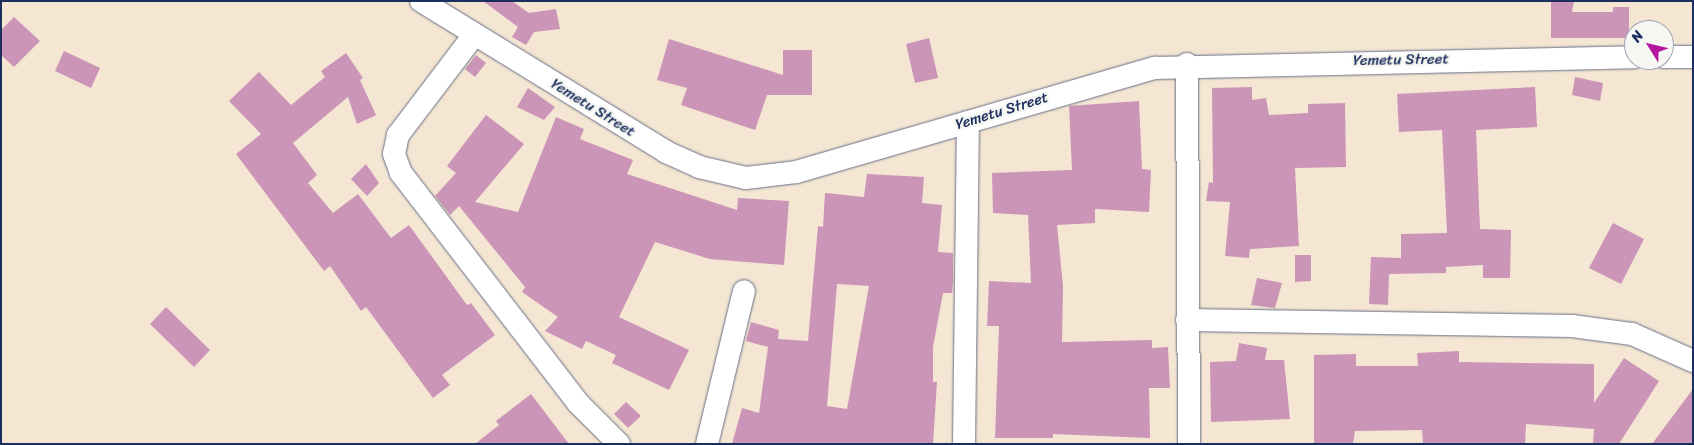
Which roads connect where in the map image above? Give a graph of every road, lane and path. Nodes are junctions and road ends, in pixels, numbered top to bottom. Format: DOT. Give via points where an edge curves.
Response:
graph roads {
  1 [pos="421,1"];
  2 [pos="474,35"];
  3 [pos="1624,57"];
  4 [pos="1674,57"];
  5 [pos="1693,57"];
  6 [pos="1187,64"];
  7 [pos="968,122"];
  8 [pos="744,291"];
  9 [pos="1187,320"];
  10 [pos="1690,350"];
  11 [pos="619,444"];
  12 [pos="707,444"];
  13 [pos="964,444"];
  14 [pos="1189,444"];
  1 -- 2 [label="street, Yemetu Street"];
  2 -- 7 [label="street, Yemetu Street" via="666,152 698,167 746,178 796,172"];
  2 -- 11 [label="street" via="398,135 394,154 401,173 578,403"];
  3 -- 6 [label="street, Yemetu Street"];
  4 -- 5 [label="street"];
  6 -- 7 [label="street, Yemetu Street" via="1117,76"];
  6 -- 9 [label="street"];
  7 -- 13 [label="street"];
  8 -- 12 [label="street"];
  9 -- 10 [label="street" via="1572,326 1632,334"];
  9 -- 14 [label="street"];
}
